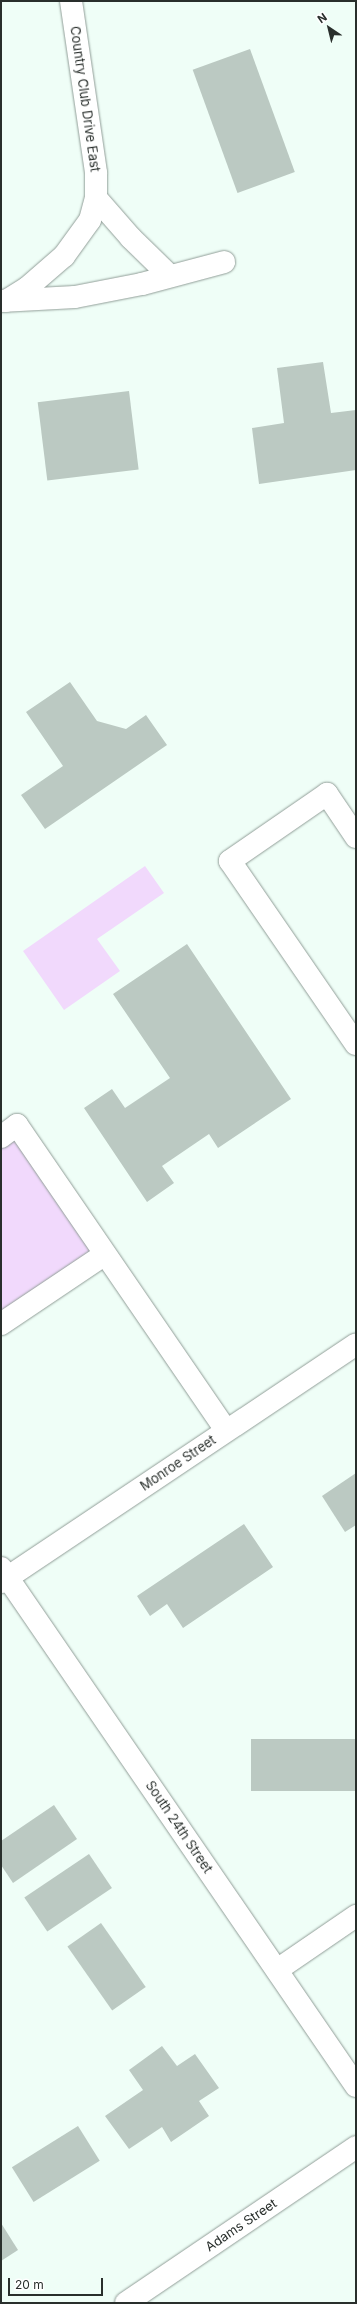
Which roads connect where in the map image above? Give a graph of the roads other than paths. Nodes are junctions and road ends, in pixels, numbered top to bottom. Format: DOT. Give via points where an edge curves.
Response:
graph roads {
  1 [pos="71,1"];
  2 [pos="96,198"];
  3 [pos="224,262"];
  4 [pos="170,276"];
  5 [pos="3,301"];
  6 [pos="356,837"];
  7 [pos="356,1044"];
  8 [pos="1,1137"];
  9 [pos="105,1254"];
  10 [pos="1,1324"];
  11 [pos="356,1344"];
  12 [pos="226,1430"];
  13 [pos="3,1576"];
  14 [pos="356,1916"];
  15 [pos="277,1970"];
  16 [pos="356,2086"];
  17 [pos="356,2147"];
  18 [pos="126,2303"];
  1 -- 2 [label="street, Country Club Drive East" via="96,173"];
  2 -- 4 [label="street" via="131,238"];
  2 -- 5 [label="street, Country Club Drive East" via="90,220 64,256 27,288"];
  3 -- 4 [label="street"];
  4 -- 5 [label="street" via="75,296"];
  6 -- 7 [label="street" via="327,794 230,861"];
  8 -- 9 [label="street" via="17,1125"];
  9 -- 10 [label="street"];
  9 -- 12 [label="street"];
  11 -- 12 [label="street, Monroe Street"];
  12 -- 13 [label="street, Monroe Street"];
  13 -- 15 [label="street, South 24th Street"];
  14 -- 15 [label="street"];
  15 -- 16 [label="street, South 24th Street"];
  17 -- 18 [label="street, Adams Street"];
}
